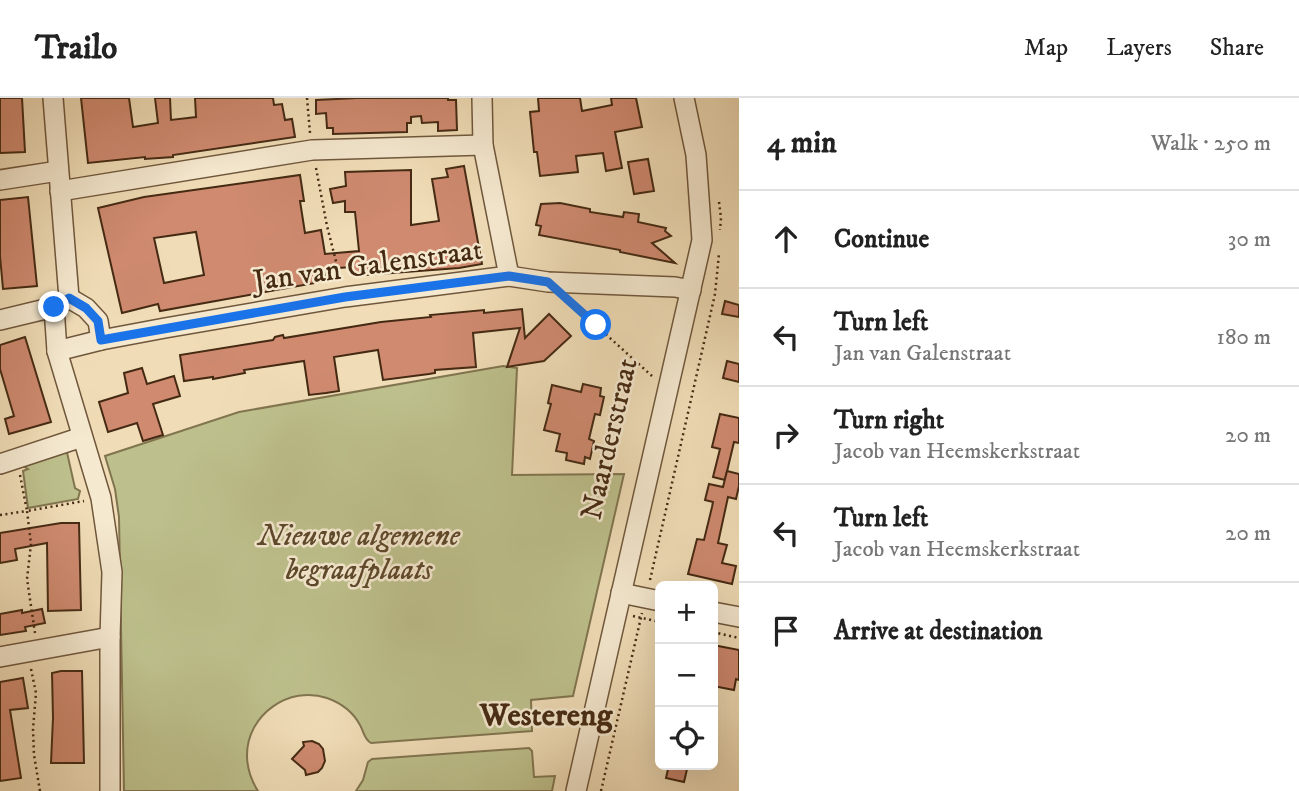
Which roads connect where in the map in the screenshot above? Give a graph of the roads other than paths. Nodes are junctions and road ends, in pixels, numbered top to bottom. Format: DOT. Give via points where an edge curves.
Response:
graph roads {
  1 [pos="53,98"];
  2 [pos="482,98"];
  3 [pos="684,98"];
  4 [pos="483,145"];
  5 [pos="58,171"];
  6 [pos="0,180"];
  7 [pos="60,191"];
  8 [pos="509,276"];
  9 [pos="691,290"];
  10 [pos="62,303"];
  11 [pos="0,320"];
  12 [pos="101,340"];
  13 [pos="57,351"];
  14 [pos="82,437"];
  15 [pos="8,461"];
  16 [pos="621,593"];
  17 [pos="655,600"];
  18 [pos="718,613"];
  19 [pos="739,617"];
  20 [pos="110,637"];
  21 [pos="0,657"];
  22 [pos="106,790"];
  23 [pos="576,791"];
  1 -- 5 [label="street"];
  2 -- 4 [label="street"];
  3 -- 9 [label="street, Naarderstraat" via="696,155 702,240"];
  4 -- 7 [label="street" via="312,150"];
  4 -- 8 [label="street"];
  5 -- 6 [label="street"];
  5 -- 7 [label="street"];
  7 -- 10 [label="street"];
  8 -- 9 [label="street, Jan van Galenstraat"];
  8 -- 12 [label="street, Jan van Galenstraat" via="345,297"];
  9 -- 16 [label="street, Naarderstraat"];
  10 -- 11 [label="street"];
  10 -- 12 [label="street" via="86,308 98,321"];
  10 -- 13 [label="street"];
  12 -- 13 [label="street, Jan van Galenstraat"];
  13 -- 14 [label="street"];
  14 -- 15 [label="street"];
  14 -- 20 [label="street" via="101,498 112,572"];
  16 -- 17 [label="street"];
  16 -- 23 [label="street, Naarderstraat"];
  18 -- 19 [label="street"];
  20 -- 21 [label="street"];
  20 -- 22 [label="street"];
}
